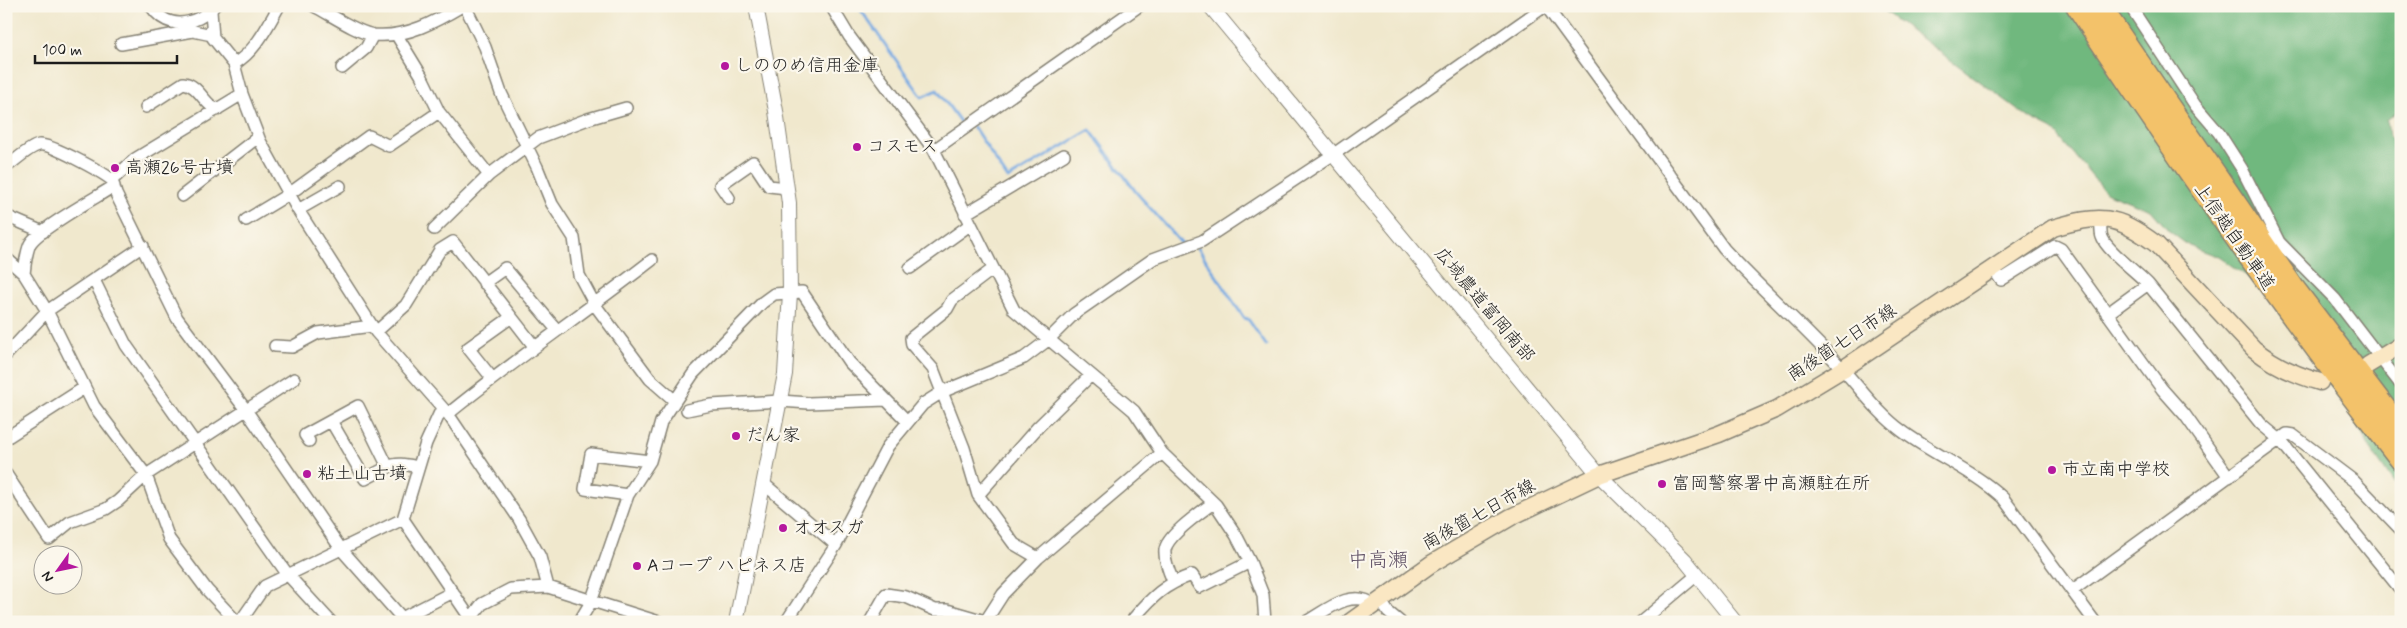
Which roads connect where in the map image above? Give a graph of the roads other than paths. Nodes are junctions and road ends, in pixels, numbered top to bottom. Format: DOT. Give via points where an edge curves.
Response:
graph roads {
  1 [pos="151,6"];
  2 [pos="279,6"];
  3 [pos="314,6"];
  4 [pos="463,6"];
  5 [pos="756,6"];
  6 [pos="831,6"];
  7 [pos="1139,6"];
  8 [pos="1210,6"];
  9 [pos="1546,6"];
  10 [pos="2077,6"];
  11 [pos="2100,6"];
  12 [pos="2130,6"];
  13 [pos="212,9"];
  14 [pos="396,34"];
  15 [pos="212,35"];
  16 [pos="373,35"];
  17 [pos="121,44"];
  18 [pos="234,64"];
  19 [pos="342,68"];
  20 [pos="242,94"];
  21 [pos="146,107"];
  22 [pos="626,108"];
  23 [pos="217,110"];
  24 [pos="439,112"];
  25 [pos="258,137"];
  26 [pos="526,145"];
  27 [pos="934,150"];
  28 [pos="1334,154"];
  29 [pos="1064,155"];
  30 [pos="6,167"];
  31 [pos="489,175"];
  32 [pos="113,183"];
  33 [pos="340,186"];
  34 [pos="787,188"];
  35 [pos="289,194"];
  36 [pos="182,196"];
  37 [pos="729,198"];
  38 [pos="298,210"];
  39 [pos="8,217"];
  40 [pos="2102,218"];
  41 [pos="968,219"];
  42 [pos="246,220"];
  43 [pos="434,229"];
  44 [pos="43,232"];
  45 [pos="143,246"];
  46 [pos="6,258"];
  47 [pos="652,260"];
  48 [pos="1992,266"];
  49 [pos="910,268"];
  50 [pos="993,269"];
  51 [pos="24,274"];
  52 [pos="94,280"];
  53 [pos="484,283"];
  54 [pos="2148,284"];
  55 [pos="790,293"];
  56 [pos="595,305"];
  57 [pos="47,311"];
  58 [pos="2107,314"];
  59 [pos="510,318"];
  60 [pos="374,329"];
  61 [pos="556,330"];
  62 [pos="1048,340"];
  63 [pos="2401,345"];
  64 [pos="275,346"];
  65 [pos="534,346"];
  66 [pos="6,355"];
  67 [pos="2374,362"];
  68 [pos="1843,369"];
  69 [pos="1091,376"];
  70 [pos="492,378"];
  71 [pos="294,379"];
  72 [pos="2320,382"];
  73 [pos="2401,385"];
  74 [pos="84,388"];
  75 [pos="942,392"];
  76 [pos="674,400"];
  77 [pos="886,400"];
  78 [pos="780,401"];
  79 [pos="246,410"];
  80 [pos="687,410"];
  81 [pos="445,411"];
  82 [pos="331,421"];
  83 [pos="907,421"];
  84 [pos="2401,429"];
  85 [pos="6,438"];
  86 [pos="2280,440"];
  87 [pos="309,441"];
  88 [pos="195,444"];
  89 [pos="1162,453"];
  90 [pos="2401,460"];
  91 [pos="650,461"];
  92 [pos="388,467"];
  93 [pos="418,467"];
  94 [pos="6,474"];
  95 [pos="146,475"];
  96 [pos="1600,475"];
  97 [pos="2229,477"];
  98 [pos="763,483"];
  99 [pos="628,495"];
  100 [pos="978,495"];
  101 [pos="1213,503"];
  102 [pos="403,519"];
  103 [pos="2401,530"];
  104 [pos="836,545"];
  105 [pos="341,549"];
  106 [pos="1038,558"];
  107 [pos="1250,562"];
  108 [pos="288,574"];
  109 [pos="1697,575"];
  110 [pos="1173,581"];
  111 [pos="548,587"];
  112 [pos="2073,590"];
  113 [pos="2401,590"];
  114 [pos="454,592"];
  115 [pos="591,602"];
  116 [pos="1378,603"];
  117 [pos="469,620"];
  118 [pos="239,622"];
  119 [pos="331,622"];
  120 [pos="579,622"];
  121 [pos="659,622"];
  122 [pos="736,622"];
  123 [pos="786,622"];
  124 [pos="870,622"];
  125 [pos="985,622"];
  126 [pos="1137,622"];
  127 [pos="1265,622"];
  128 [pos="1306,622"];
  129 [pos="1350,622"];
  130 [pos="1400,622"];
  131 [pos="1641,622"];
  132 [pos="1734,622"];
  133 [pos="2095,622"];
  1 -- 13 [label="street" via="157,14 186,24"];
  2 -- 18 [label="street" via="262,37"];
  3 -- 16 [label="street"];
  4 -- 14 [label="street" via="437,22"];
  4 -- 26 [label="street" via="485,47 501,93"];
  5 -- 34 [label="street"];
  6 -- 27 [label="street" via="849,36"];
  7 -- 27 [label="street"];
  8 -- 28 [label="street, 広域農道富岡南部"];
  9 -- 28 [label="street"];
  9 -- 68 [label="street" via="1724,249"];
  10 -- 90 [label="highway, 上信越自動車道" via="2275,296"];
  11 -- 84 [label="highway, 上信越自動車道" via="2293,287"];
  12 -- 67 [label="street" via="2242,169 2279,242 2335,299"];
  13 -- 15 [label="street"];
  14 -- 16 [label="street"];
  14 -- 24 [label="street"];
  15 -- 17 [label="street" via="193,31"];
  15 -- 18 [label="street"];
  16 -- 19 [label="street" via="366,48"];
  18 -- 20 [label="street"];
  20 -- 23 [label="street"];
  20 -- 25 [label="street"];
  21 -- 23 [label="street" via="188,83"];
  22 -- 26 [label="street" via="588,119"];
  23 -- 32 [label="street" via="135,160"];
  24 -- 31 [label="street"];
  24 -- 35 [label="street" via="389,146 369,136"];
  25 -- 35 [label="street"];
  25 -- 36 [label="street"];
  26 -- 31 [label="street"];
  26 -- 56 [label="street" via="552,204 574,238 579,275"];
  27 -- 41 [label="street"];
  28 -- 62 [label="street" via="1202,241 1153,260 1074,314"];
  28 -- 96 [label="street, 広域農道富岡南部"];
  29 -- 41 [label="street"];
  30 -- 32 [label="street" via="38,145 47,146 90,166"];
  31 -- 43 [label="street"];
  32 -- 44 [label="street"];
  32 -- 45 [label="street"];
  33 -- 38 [label="street"];
  34 -- 37 [label="street" via="770,186 753,162 720,185"];
  34 -- 55 [label="street"];
  35 -- 38 [label="street"];
  35 -- 42 [label="street"];
  38 -- 60 [label="street"];
  39 -- 44 [label="street"];
  40 -- 48 [label="main road, 南後箇七日市線" via="2053,228"];
  40 -- 54 [label="street" via="2102,237 2109,249"];
  40 -- 72 [label="main road, 南後箇七日市線" via="2123,222 2156,244 2237,333 2270,362"];
  41 -- 49 [label="street"];
  41 -- 50 [label="street"];
  44 -- 51 [label="street" via="31,242"];
  45 -- 52 [label="street"];
  45 -- 79 [label="street" via="177,318"];
  46 -- 51 [label="street"];
  47 -- 56 [label="street"];
  48 -- 58 [label="street" via="2001,280 2055,246"];
  48 -- 68 [label="main road, 南後箇七日市線"];
  50 -- 62 [label="street" via="1014,310"];
  50 -- 75 [label="street" via="952,300 947,309 911,338 912,345 933,369"];
  51 -- 57 [label="street"];
  52 -- 57 [label="street"];
  52 -- 88 [label="street" via="126,345"];
  53 -- 59 [label="street"];
  53 -- 60 [label="street" via="453,242 440,250 406,305"];
  53 -- 61 [label="street" via="504,268"];
  54 -- 58 [label="street"];
  54 -- 86 [label="street" via="2261,424"];
  55 -- 76 [label="street" via="774,294 762,302 692,374"];
  55 -- 77 [label="street" via="802,292 849,362"];
  55 -- 78 [label="street"];
  56 -- 61 [label="street"];
  56 -- 76 [label="street" via="650,379"];
  57 -- 66 [label="street"];
  57 -- 74 [label="street"];
  58 -- 97 [label="street"];
  59 -- 65 [label="street"];
  59 -- 70 [label="street" via="468,348"];
  60 -- 64 [label="street" via="318,333 292,347"];
  60 -- 81 [label="street"];
  61 -- 65 [label="street"];
  62 -- 69 [label="street"];
  62 -- 75 [label="street" via="1024,358"];
  63 -- 67 [label="main road"];
  65 -- 70 [label="street"];
  67 -- 73 [label="street"];
  68 -- 96 [label="main road, 南後箇七日市線" via="1777,409 1746,423"];
  68 -- 112 [label="street" via="1882,414 1902,431 1962,467 2003,498"];
  69 -- 89 [label="street" via="1134,411"];
  69 -- 100 [label="street" via="1038,427"];
  70 -- 81 [label="street"];
  71 -- 79 [label="street"];
  74 -- 85 [label="street"];
  74 -- 95 [label="street"];
  75 -- 83 [label="street" via="923,404"];
  75 -- 100 [label="street"];
  76 -- 91 [label="street" via="661,422"];
  77 -- 78 [label="street"];
  77 -- 83 [label="street"];
  78 -- 80 [label="street" via="711,405"];
  78 -- 98 [label="street"];
  79 -- 88 [label="street"];
  79 -- 105 [label="street"];
  81 -- 93 [label="street" via="426,443"];
  81 -- 111 [label="street" via="519,519 540,557"];
  82 -- 87 [label="street" via="305,435"];
  82 -- 92 [label="street" via="366,479"];
  82 -- 92 [label="street" via="358,406"];
  83 -- 104 [label="street" via="888,446"];
  86 -- 97 [label="street"];
  86 -- 103 [label="street" via="2287,434 2293,435 2354,481"];
  86 -- 113 [label="street"];
  88 -- 95 [label="street"];
  88 -- 108 [label="street"];
  89 -- 101 [label="street"];
  89 -- 106 [label="street"];
  91 -- 99 [label="street"];
  91 -- 99 [label="street" via="591,454 585,489"];
  92 -- 93 [label="street" via="398,464"];
  93 -- 102 [label="street"];
  94 -- 95 [label="street" via="49,539 70,522 106,509"];
  95 -- 118 [label="street" via="170,539 207,590"];
  96 -- 109 [label="street, 広域農道富岡南部"];
  96 -- 116 [label="main road, 南後箇七日市線" via="1492,528 1431,564"];
  97 -- 112 [label="street"];
  98 -- 104 [label="street"];
  98 -- 122 [label="street"];
  99 -- 115 [label="street"];
  100 -- 106 [label="street" via="1014,544"];
  101 -- 107 [label="street"];
  101 -- 110 [label="street" via="1169,542 1165,550"];
  102 -- 105 [label="street"];
  102 -- 114 [label="street"];
  104 -- 123 [label="street"];
  105 -- 108 [label="street"];
  105 -- 114 [label="street" via="402,618"];
  106 -- 125 [label="street" via="1003,594"];
  107 -- 110 [label="street" via="1200,587 1192,575"];
  107 -- 127 [label="street" via="1263,595"];
  108 -- 118 [label="street" via="266,586"];
  108 -- 119 [label="street"];
  109 -- 131 [label="street"];
  109 -- 132 [label="street, 広域農道富岡南部"];
  110 -- 126 [label="street" via="1134,618"];
  111 -- 115 [label="street"];
  111 -- 117 [label="street" via="511,590 482,604"];
  112 -- 133 [label="street"];
  114 -- 117 [label="street"];
  115 -- 120 [label="street"];
  115 -- 121 [label="street"];
  116 -- 128 [label="street" via="1350,598"];
  116 -- 129 [label="main road, 南後箇七日市線"];
  116 -- 130 [label="street"];
  124 -- 125 [label="street" via="886,594 906,597 935,610 947,610"];
}
